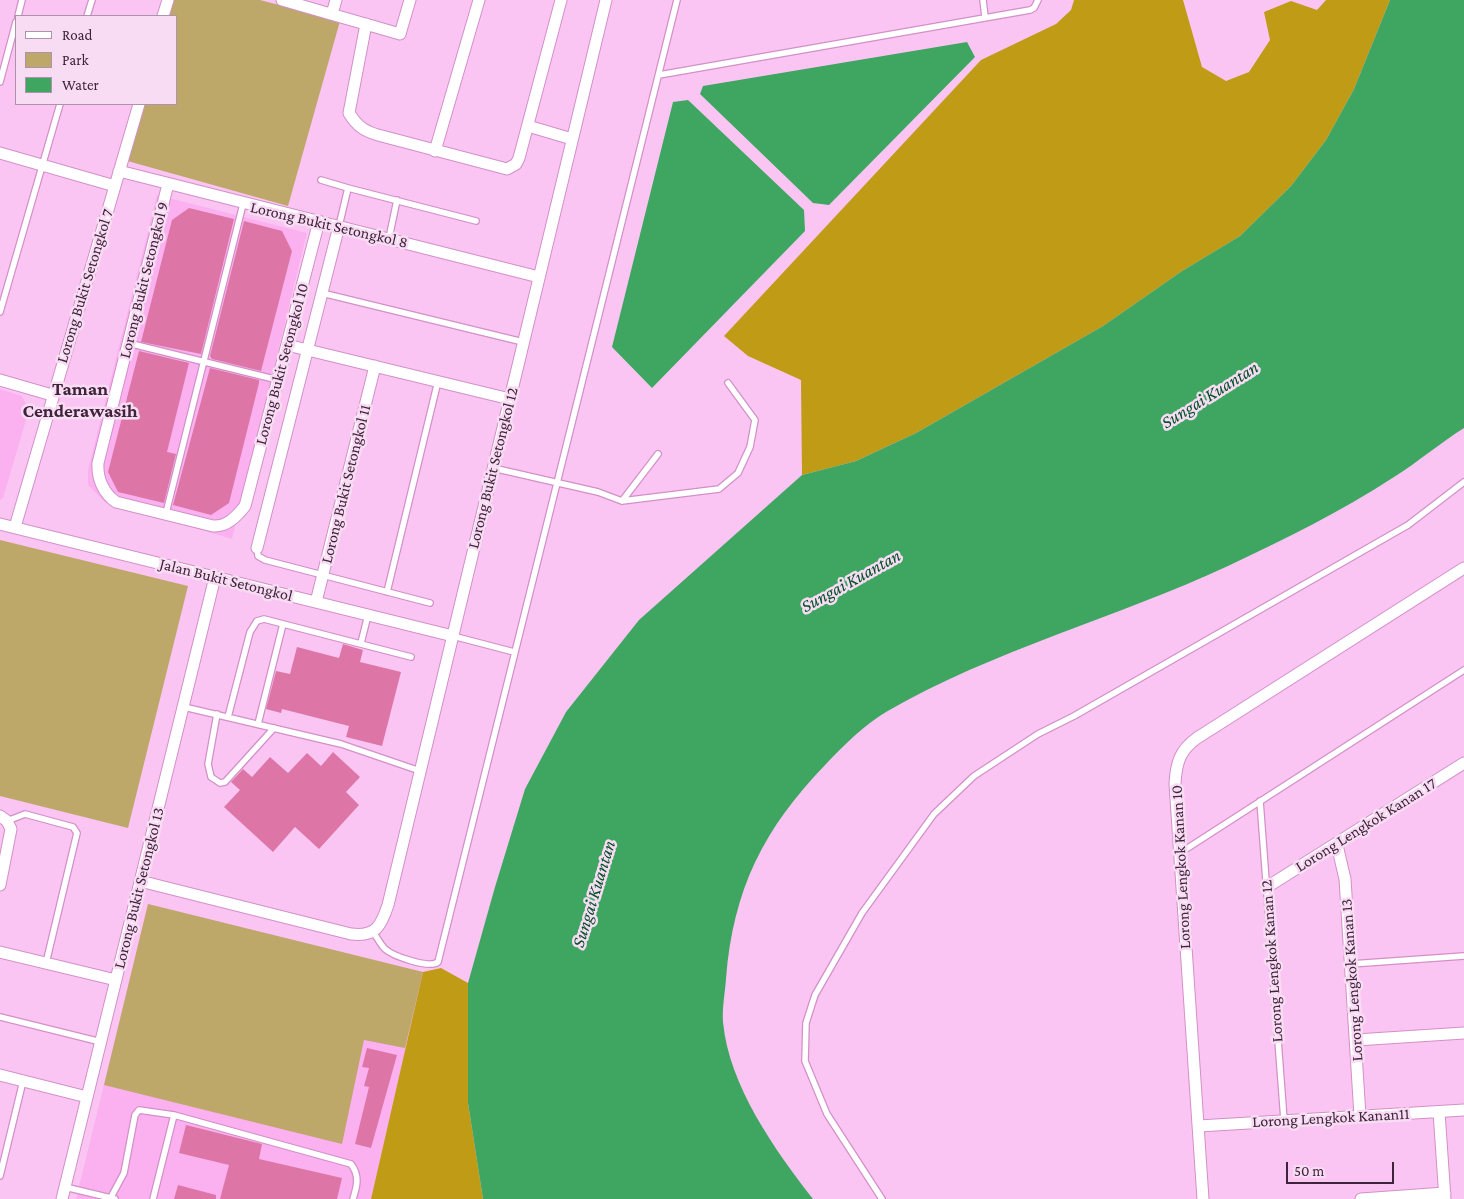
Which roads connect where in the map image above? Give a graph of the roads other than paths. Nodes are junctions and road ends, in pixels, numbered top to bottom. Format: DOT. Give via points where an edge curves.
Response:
graph roads {
  1 [pos="22,0"];
  2 [pos="92,0"];
  3 [pos="168,0"];
  4 [pos="282,0"];
  5 [pos="336,0"];
  6 [pos="410,0"];
  7 [pos="479,0"];
  8 [pos="561,0"];
  9 [pos="606,0"];
  10 [pos="677,0"];
  11 [pos="983,0"];
  12 [pos="1038,0"];
  13 [pos="332,14"];
  14 [pos="18,15"];
  15 [pos="87,15"];
  16 [pos="163,15"];
  17 [pos="985,17"];
  18 [pos="366,24"];
  19 [pos="15,26"];
  20 [pos="658,74"];
  21 [pos="0,82"];
  22 [pos="60,105"];
  23 [pos="138,105"];
  24 [pos="528,126"];
  25 [pos="572,139"];
  26 [pos="435,151"];
  27 [pos="0,153"];
  28 [pos="42,165"];
  29 [pos="119,171"];
  30 [pos="321,180"];
  31 [pos="168,184"];
  32 [pos="115,186"];
  33 [pos="348,188"];
  34 [pos="397,200"];
  35 [pos="243,204"];
  36 [pos="319,221"];
  37 [pos="476,221"];
  38 [pos="339,226"];
  39 [pos="389,238"];
  40 [pos="539,277"];
  41 [pos="322,292"];
  42 [pos="0,312"];
  43 [pos="524,342"];
  44 [pos="128,343"];
  45 [pos="287,345"];
  46 [pos="307,350"];
  47 [pos="204,361"];
  48 [pos="375,366"];
  49 [pos="0,380"];
  50 [pos="278,380"];
  51 [pos="438,381"];
  52 [pos="728,383"];
  53 [pos="52,395"];
  54 [pos="510,399"];
  55 [pos="658,454"];
  56 [pos="493,468"];
  57 [pos="1464,482"];
  58 [pos="555,484"];
  59 [pos="622,502"];
  60 [pos="166,514"];
  61 [pos="0,524"];
  62 [pos="15,527"];
  63 [pos="257,548"];
  64 [pos="1464,568"];
  65 [pos="323,574"];
  66 [pos="215,578"];
  67 [pos="386,592"];
  68 [pos="316,602"];
  69 [pos="430,604"];
  70 [pos="368,615"];
  71 [pos="284,624"];
  72 [pos="453,636"];
  73 [pos="360,643"];
  74 [pos="514,652"];
  75 [pos="411,657"];
  76 [pos="1464,670"];
  77 [pos="184,707"];
  78 [pos="217,714"];
  79 [pos="228,717"];
  80 [pos="258,724"];
  81 [pos="274,728"];
  82 [pos="1464,763"];
  83 [pos="420,770"];
  84 [pos="1260,801"];
  85 [pos="3,818"];
  86 [pos="1337,845"];
  87 [pos="1179,854"];
  88 [pos="140,881"];
  89 [pos="0,884"];
  90 [pos="1267,887"];
  91 [pos="373,932"];
  92 [pos="0,952"];
  93 [pos="1464,956"];
  94 [pos="46,963"];
  95 [pos="1351,964"];
  96 [pos="116,980"];
  97 [pos="0,1017"];
  98 [pos="1464,1033"];
  99 [pos="1356,1040"];
  100 [pos="101,1042"];
  101 [pos="0,1075"];
  102 [pos="23,1081"];
  103 [pos="87,1097"];
  104 [pos="1464,1110"];
  105 [pos="1439,1112"];
  106 [pos="174,1115"];
  107 [pos="1360,1116"];
  108 [pos="1284,1120"];
  109 [pos="1199,1126"];
  110 [pos="0,1176"];
  111 [pos="65,1187"];
  112 [pos="1445,1196"];
  113 [pos="62,1199"];
  114 [pos="112,1199"];
  115 [pos="153,1199"];
  116 [pos="353,1199"];
  117 [pos="882,1199"];
  118 [pos="1203,1199"];
  119 [pos="1361,1199"];
  120 [pos="1368,1199"];
  1 -- 14 [label="lane"];
  2 -- 15 [label="lane"];
  3 -- 16 [label="street"];
  4 -- 13 [label="street"];
  5 -- 13 [label="street"];
  6 -- 18 [label="street" via="400,34"];
  7 -- 26 [label="street"];
  8 -- 24 [label="street"];
  9 -- 25 [label="street, Lorong Bukit Setongkol 12"];
  10 -- 20 [label="lane"];
  11 -- 17 [label="lane"];
  12 -- 17 [label="lane" via="1030,10"];
  13 -- 18 [label="street"];
  17 -- 20 [label="lane"];
  18 -- 26 [label="street" via="349,113 363,130"];
  19 -- 21 [label="lane"];
  20 -- 58 [label="lane"];
  22 -- 28 [label="lane"];
  23 -- 29 [label="street, Lorong Bukit Setongkol 7"];
  24 -- 25 [label="street"];
  24 -- 26 [label="street" via="519,158 508,169"];
  25 -- 40 [label="street, Lorong Bukit Setongkol 12"];
  27 -- 28 [label="street"];
  28 -- 32 [label="street"];
  28 -- 42 [label="lane"];
  29 -- 31 [label="street, Lorong Bukit Setongkol 8"];
  29 -- 32 [label="street, Lorong Bukit Setongkol 7"];
  30 -- 33 [label="lane"];
  31 -- 35 [label="street, Lorong Bukit Setongkol 8"];
  31 -- 44 [label="street, Lorong Bukit Setongkol 9"];
  32 -- 53 [label="street, Lorong Bukit Setongkol 7"];
  33 -- 34 [label="lane"];
  33 -- 38 [label="lane"];
  34 -- 37 [label="lane"];
  34 -- 39 [label="lane"];
  35 -- 36 [label="street, Lorong Bukit Setongkol 8"];
  35 -- 47 [label="lane"];
  36 -- 38 [label="street, Lorong Bukit Setongkol 8"];
  36 -- 45 [label="street, Lorong Bukit Setongkol 10"];
  38 -- 39 [label="street, Lorong Bukit Setongkol 8"];
  38 -- 41 [label="street"];
  39 -- 40 [label="street, Lorong Bukit Setongkol 8"];
  40 -- 43 [label="street, Lorong Bukit Setongkol 12"];
  41 -- 43 [label="lane"];
  41 -- 46 [label="street"];
  43 -- 54 [label="street, Lorong Bukit Setongkol 12"];
  44 -- 47 [label="lane"];
  44 -- 60 [label="street, Lorong Bukit Setongkol 9" via="97,474 108,496 116,502"];
  45 -- 46 [label="street"];
  45 -- 50 [label="street, Lorong Bukit Setongkol 10"];
  46 -- 48 [label="street"];
  46 -- 63 [label="street"];
  47 -- 50 [label="lane"];
  47 -- 60 [label="lane"];
  48 -- 51 [label="street"];
  48 -- 65 [label="street, Lorong Bukit Setongkol 11"];
  49 -- 53 [label="street"];
  50 -- 60 [label="street, Lorong Bukit Setongkol 10" via="245,506 238,515 222,526"];
  51 -- 54 [label="street"];
  51 -- 67 [label="lane"];
  52 -- 59 [label="lane" via="755,420 750,446 738,473 719,488"];
  53 -- 62 [label="street, Lorong Bukit Setongkol 7"];
  54 -- 56 [label="street, Lorong Bukit Setongkol 12"];
  55 -- 59 [label="lane"];
  56 -- 58 [label="lane"];
  56 -- 72 [label="street, Lorong Bukit Setongkol 12"];
  57 -- 117 [label="lane" via="1408,525 1038,734 974,776 934,814 862,913 815,995 806,1024 805,1061 827,1114"];
  58 -- 59 [label="lane" via="598,492"];
  58 -- 74 [label="lane"];
  61 -- 62 [label="street, Jalan Bukit Setongkol"];
  62 -- 66 [label="street, Jalan Bukit Setongkol"];
  63 -- 65 [label="lane" via="258,556 265,560"];
  64 -- 87 [label="street, Lorong Lengkok Kanan 10" via="1187,746 1179,757 1176,770"];
  65 -- 67 [label="lane"];
  65 -- 68 [label="street, Lorong Bukit Setongkol 11"];
  66 -- 68 [label="street, Jalan Bukit Setongkol"];
  66 -- 77 [label="street, Lorong Bukit Setongkol 13"];
  67 -- 69 [label="lane"];
  68 -- 70 [label="street, Jalan Bukit Setongkol"];
  70 -- 72 [label="street, Jalan Bukit Setongkol"];
  70 -- 73 [label="lane"];
  71 -- 73 [label="lane"];
  71 -- 79 [label="lane" via="264,619 252,626"];
  71 -- 80 [label="lane"];
  72 -- 74 [label="lane"];
  72 -- 83 [label="street, Lorong Bukit Setongkol 12"];
  73 -- 75 [label="lane"];
  74 -- 91 [label="lane" via="438,962 431,964 399,958 384,948"];
  76 -- 84 [label="lane"];
  77 -- 78 [label="lane"];
  77 -- 88 [label="street, Lorong Bukit Setongkol 13"];
  78 -- 79 [label="lane"];
  78 -- 81 [label="lane" via="208,764 211,777 220,783 225,782"];
  79 -- 80 [label="lane"];
  80 -- 81 [label="lane"];
  81 -- 83 [label="lane" via="341,744"];
  82 -- 86 [label="street, Lorong Lengkok Kanan 17"];
  83 -- 91 [label="street, Lorong Bukit Setongkol 12" via="388,905 382,924"];
  84 -- 87 [label="lane"];
  84 -- 90 [label="lane, Lorong Lengkok Kanan 12"];
  85 -- 89 [label="street" via="11,829"];
  85 -- 94 [label="lane" via="25,814 73,827 77,833"];
  86 -- 90 [label="street, Lorong Lengkok Kanan 17"];
  86 -- 95 [label="street, Lorong Lengkok Kanan 13" via="1345,879"];
  87 -- 109 [label="street, Lorong Lengkok Kanan 10"];
  88 -- 91 [label="street" via="351,934"];
  88 -- 96 [label="street, Lorong Bukit Setongkol 13"];
  90 -- 108 [label="lane, Lorong Lengkok Kanan 12"];
  92 -- 94 [label="street"];
  93 -- 95 [label="lane"];
  94 -- 96 [label="street"];
  95 -- 99 [label="street, Lorong Lengkok Kanan 13"];
  96 -- 100 [label="street, Lorong Bukit Setongkol 13"];
  97 -- 100 [label="lane"];
  98 -- 99 [label="street"];
  99 -- 107 [label="street, Lorong Lengkok Kanan 13"];
  100 -- 103 [label="street, Lorong Bukit Setongkol 13"];
  101 -- 102 [label="street"];
  102 -- 103 [label="street"];
  102 -- 110 [label="lane"];
  103 -- 111 [label="street, Lorong Bukit Setongkol 13"];
  104 -- 105 [label="street, Lorong Lengkok Kanan11"];
  105 -- 107 [label="street, Lorong Lengkok Kanan11"];
  105 -- 112 [label="street"];
  106 -- 114 [label="lane" via="139,1110 124,1173"];
  106 -- 115 [label="lane"];
  106 -- 116 [label="lane" via="351,1164 358,1182"];
  107 -- 108 [label="street, Lorong Lengkok Kanan11"];
  108 -- 109 [label="street, Lorong Lengkok Kanan11"];
  109 -- 118 [label="street, Lorong Lengkok Kanan 10"];
  111 -- 113 [label="street, Lorong Bukit Setongkol 13"];
  111 -- 114 [label="lane"];
  112 -- 120 [label="street"];
  119 -- 120 [label="street"];
}
